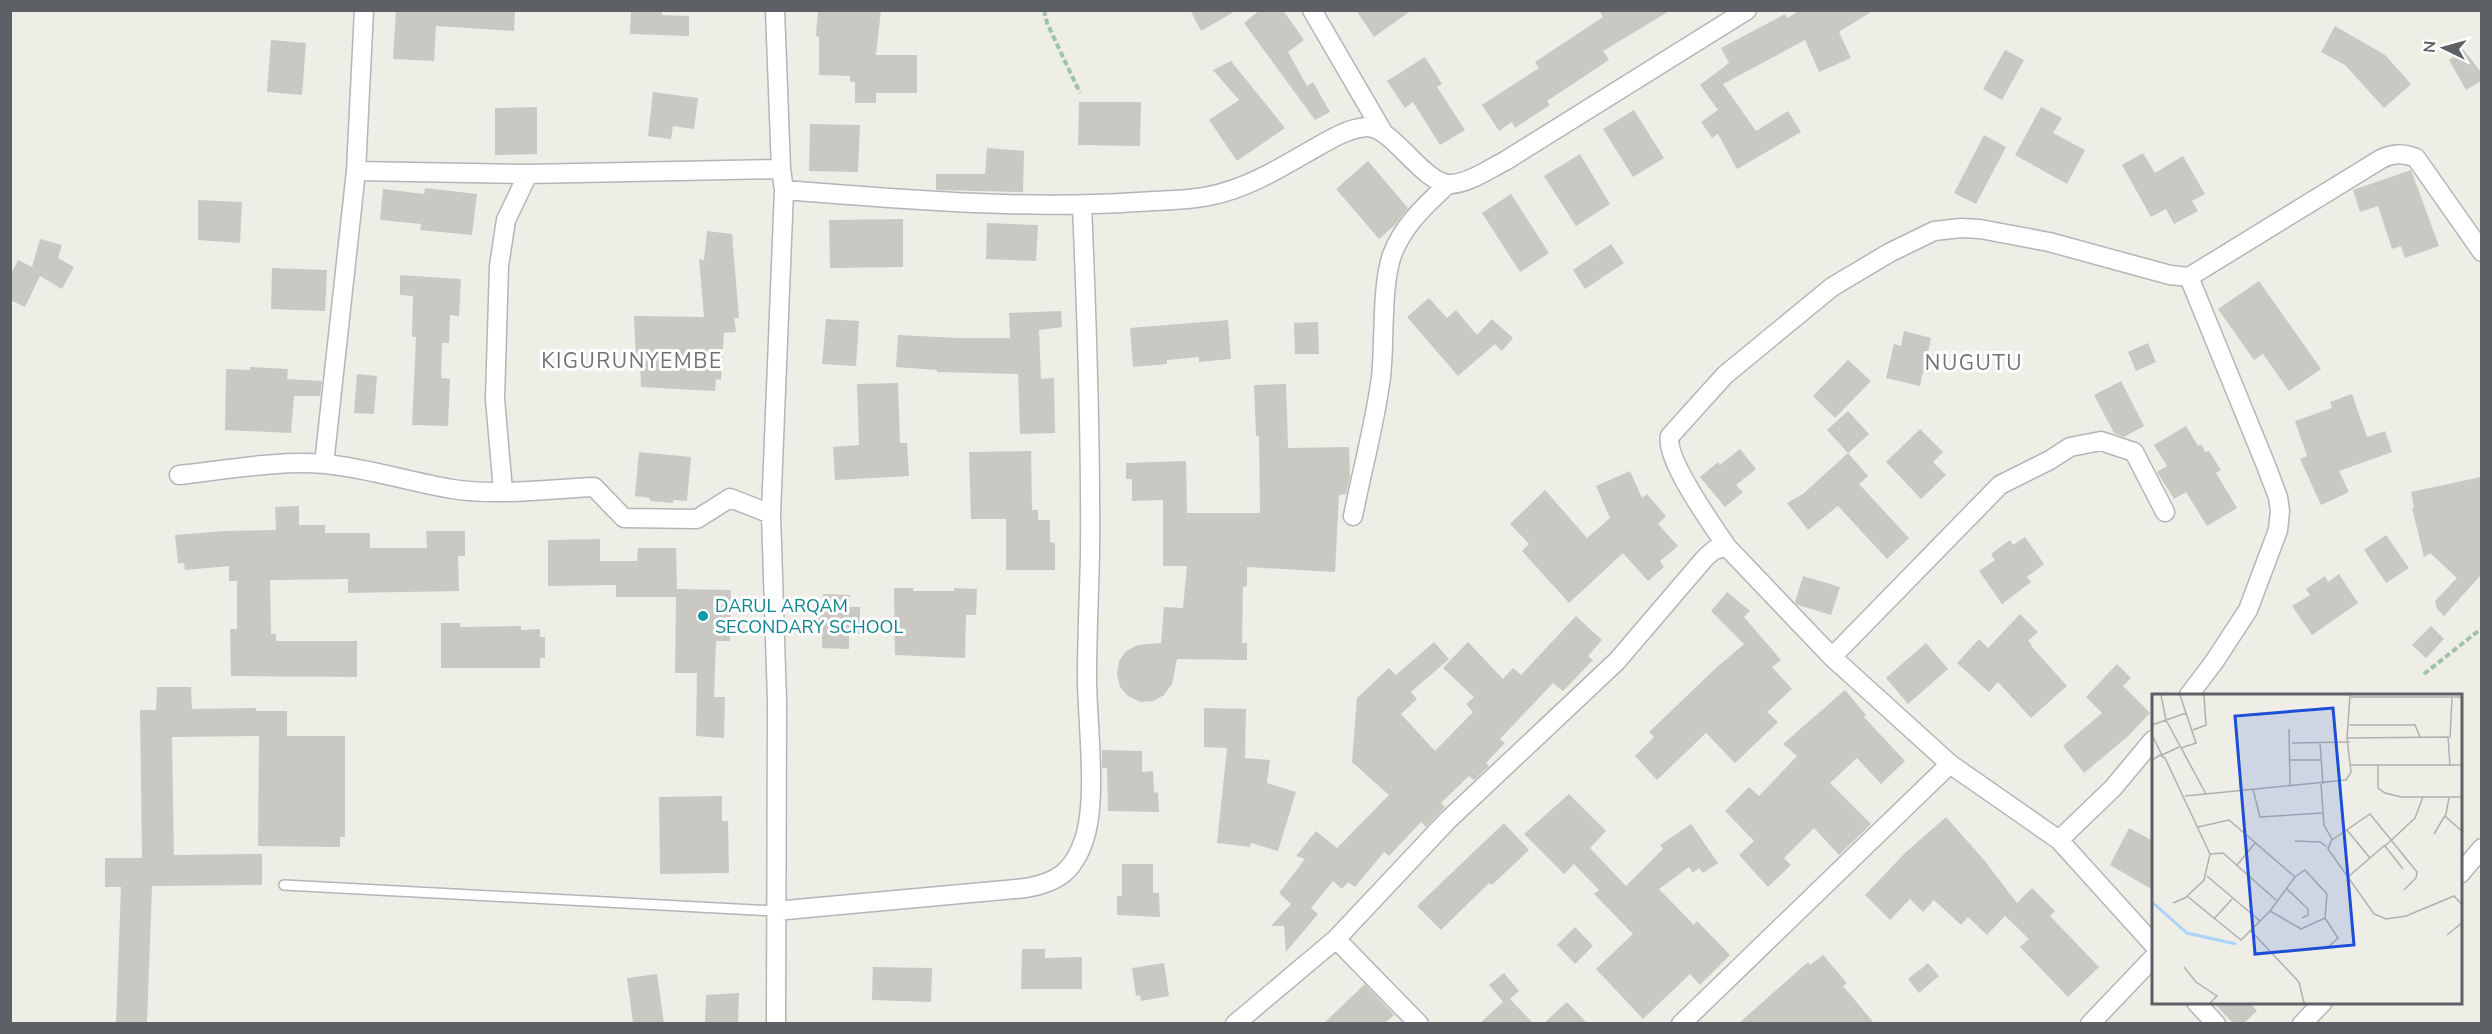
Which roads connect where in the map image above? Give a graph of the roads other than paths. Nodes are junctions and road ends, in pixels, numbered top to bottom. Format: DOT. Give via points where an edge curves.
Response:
graph roads {
  1 [pos="364,10"];
  2 [pos="775,10"];
  3 [pos="1312,10"];
  4 [pos="1747,10"];
  5 [pos="1383,132"];
  6 [pos="781,169"];
  7 [pos="356,171"];
  8 [pos="528,174"];
  9 [pos="1448,184"];
  10 [pos="784,190"];
  11 [pos="1082,206"];
  12 [pos="2481,252"];
  13 [pos="2189,277"];
  14 [pos="324,464"];
  15 [pos="179,475"];
  16 [pos="503,491"];
  17 [pos="2165,512"];
  18 [pos="771,514"];
  19 [pos="1353,516"];
  20 [pos="1727,547"];
  21 [pos="1832,657"];
  22 [pos="2189,694"];
  23 [pos="2152,741"];
  24 [pos="1950,764"];
  25 [pos="2059,840"];
  26 [pos="2481,848"];
  27 [pos="2462,872"];
  28 [pos="284,885"];
  29 [pos="775,911"];
  30 [pos="1336,939"];
  31 [pos="2152,943"];
  32 [pos="2152,959"];
  33 [pos="2198,1004"];
  34 [pos="2321,1004"];
  35 [pos="776,1023"];
  36 [pos="1235,1023"];
  37 [pos="1419,1023"];
  38 [pos="1681,1023"];
  39 [pos="2090,1023"];
  40 [pos="2216,1023"];
  41 [pos="2302,1023"];
  1 -- 7 [label="street"];
  2 -- 6 [label="street"];
  3 -- 5 [label="street"];
  4 -- 9 [label="street" via="1505,161 1464,181"];
  5 -- 9 [label="street" via="1429,174"];
  5 -- 11 [label="street" via="1369,127 1353,130 1257,181 1209,196"];
  6 -- 8 [label="street"];
  6 -- 10 [label="street"];
  7 -- 8 [label="street"];
  7 -- 14 [label="street"];
  8 -- 16 [label="street" via="506,220 499,266 495,399"];
  9 -- 19 [label="street" via="1418,213 1392,256 1381,380"];
  10 -- 11 [label="street" via="938,202"];
  10 -- 18 [label="street"];
  11 -- 29 [label="street" via="1090,554 1090,778 1089,812 1076,858 1065,874 1026,888"];
  12 -- 13 [label="street" via="2416,158 2391,154"];
  13 -- 20 [label="street" via="1980,229 1934,231 1889,253 1832,287 1725,375 1670,436 1669,448 1691,492"];
  13 -- 22 [label="street" via="2265,463 2280,511 2278,530 2248,610"];
  14 -- 15 [label="street"];
  14 -- 16 [label="street" via="454,489"];
  16 -- 18 [label="street" via="594,487 624,518 697,519 730,498"];
  17 -- 21 [label="street" via="2134,452 2101,441 2070,447 2000,485"];
  18 -- 29 [label="street" via="777,701"];
  20 -- 21 [label="street"];
  20 -- 30 [label="street" via="1714,550 1705,558 1617,661 1447,821"];
  21 -- 24 [label="street"];
  23 -- 25 [label="street" via="2113,788"];
  24 -- 25 [label="street"];
  24 -- 38 [label="street"];
  25 -- 31 [label="street"];
  26 -- 27 [label="street"];
  28 -- 29 [label="lane"];
  29 -- 35 [label="street"];
  30 -- 36 [label="street"];
  30 -- 37 [label="street"];
  32 -- 39 [label="street"];
  33 -- 40 [label="street"];
  34 -- 41 [label="street"];
}
